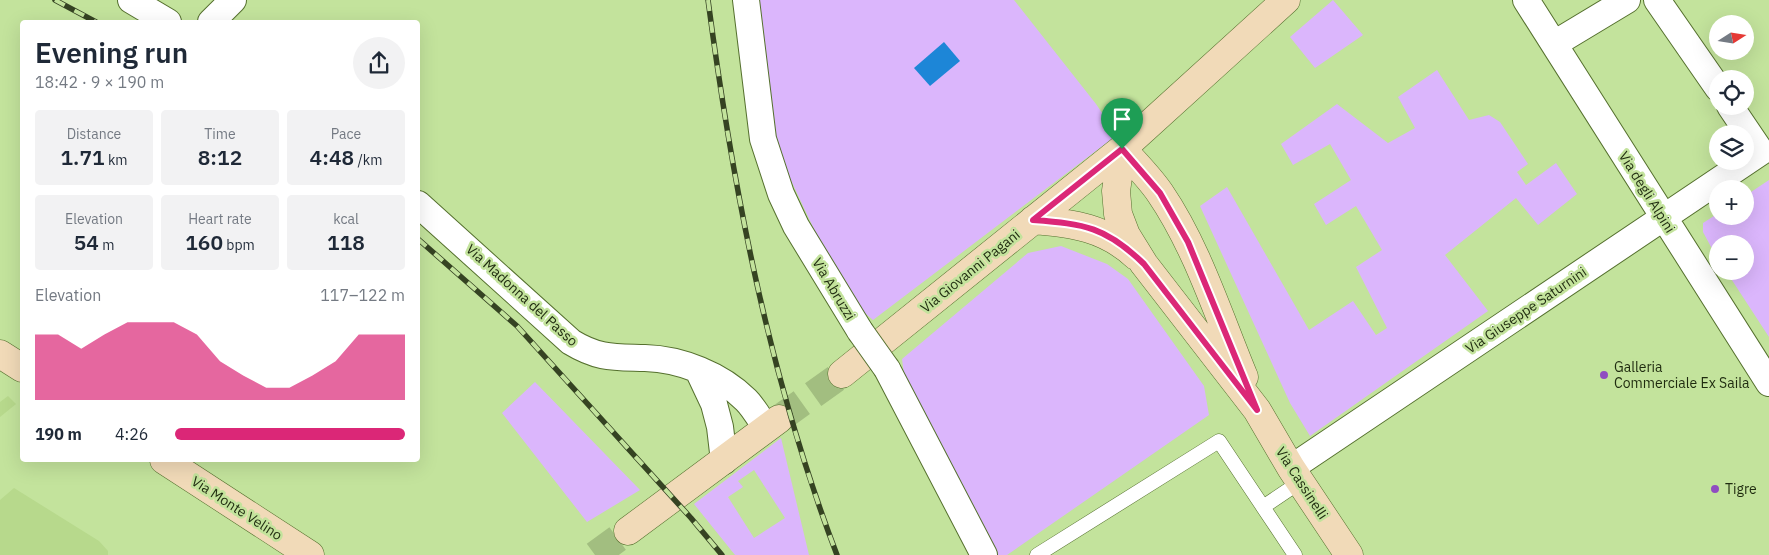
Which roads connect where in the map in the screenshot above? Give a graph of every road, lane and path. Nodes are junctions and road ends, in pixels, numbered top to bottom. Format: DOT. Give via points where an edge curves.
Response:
graph roads {
  1 [pos="131,0"];
  2 [pos="233,0"];
  3 [pos="746,0"];
  4 [pos="1286,0"];
  5 [pos="1526,0"];
  6 [pos="1627,0"];
  7 [pos="1657,0"];
  8 [pos="165,20"];
  9 [pos="213,20"];
  10 [pos="1554,44"];
  11 [pos="1709,75"];
  12 [pos="1736,115"];
  13 [pos="1122,149"];
  14 [pos="420,206"];
  15 [pos="1663,218"];
  16 [pos="1033,220"];
  17 [pos="1144,264"];
  18 [pos="0,354"];
  19 [pos="20,367"];
  20 [pos="698,370"];
  21 [pos="842,374"];
  22 [pos="1769,383"];
  23 [pos="1257,410"];
  24 [pos="773,424"];
  25 [pos="724,460"];
  26 [pos="167,462"];
  27 [pos="1296,475"];
  28 [pos="1263,507"];
  29 [pos="628,531"];
  30 [pos="310,555"];
  31 [pos="984,555"];
  32 [pos="1038,555"];
  33 [pos="1295,555"];
  34 [pos="1349,555"];
  1 -- 8 [label="street"];
  2 -- 9 [label="street"];
  3 -- 31 [label="street, Via Abruzzi, bridge" via="763,139 781,194 796,226 860,332 887,369"];
  4 -- 13 [label="street, Via Giovanni Pagani"];
  5 -- 10 [label="street, Via degli Alpini"];
  6 -- 10 [label="street"];
  7 -- 11 [label="street"];
  10 -- 15 [label="street, Via degli Alpini"];
  12 -- 15 [label="street, Via Giuseppe Saturnini" via="1761,152"];
  13 -- 16 [label="street, Via Giovanni Pagani"];
  13 -- 17 [label="street, Via Cassinelli" via="1116,191 1118,214 1126,235"];
  13 -- 23 [label="street, Via Cassinelli" via="1160,193 1184,234"];
  14 -- 20 [label="street, Via Madonna del Passo" via="582,349 607,357 668,361"];
  15 -- 22 [label="street, Via degli Alpini"];
  15 -- 27 [label="street, Via Giuseppe Saturnini"];
  16 -- 17 [label="street, Via Cassinelli" via="1099,230 1122,243"];
  16 -- 21 [label="street, Via Giovanni Pagani"];
  17 -- 23 [label="street, Via Cassinelli"];
  18 -- 19 [label="street"];
  20 -- 24 [label="street, Via Madonna del Passo" via="734,390"];
  20 -- 25 [label="street" via="718,416"];
  23 -- 27 [label="street, Via Cassinelli"];
  24 -- 25 [label="street"];
  25 -- 29 [label="street"];
  26 -- 30 [label="street, Via Monte Velino"];
  27 -- 28 [label="lane"];
  27 -- 34 [label="street, Via Cassinelli"];
  28 -- 32 [label="lane" via="1219,441"];
  28 -- 33 [label="lane"];
}
